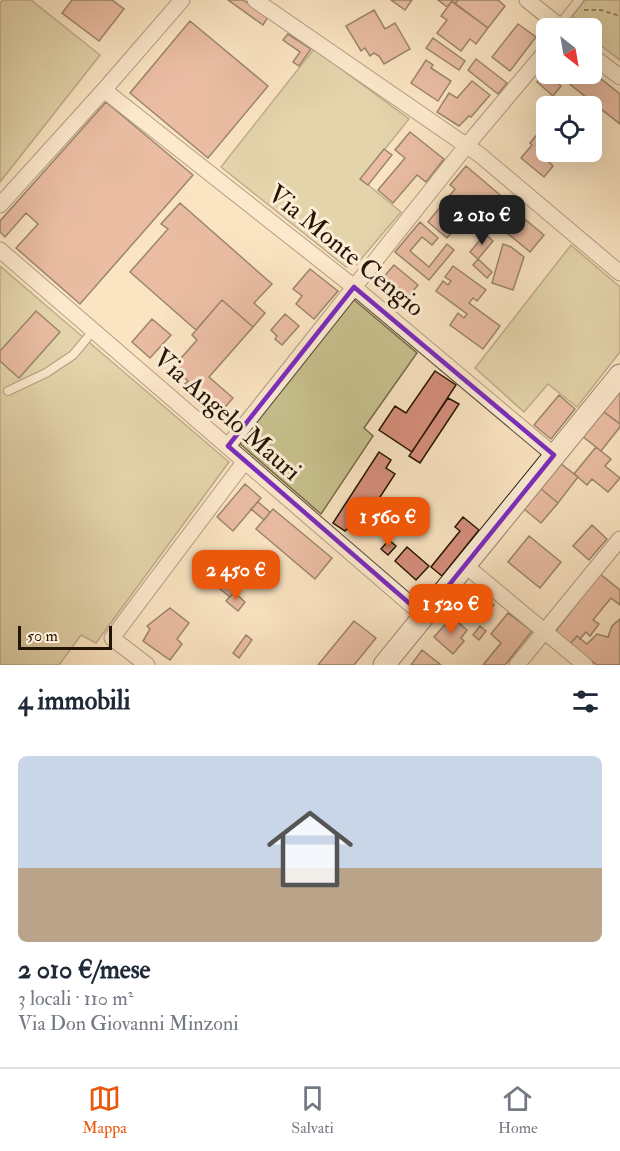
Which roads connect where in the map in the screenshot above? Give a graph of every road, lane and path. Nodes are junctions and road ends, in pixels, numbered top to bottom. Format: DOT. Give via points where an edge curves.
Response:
graph roads {
  1 [pos="182,0"];
  2 [pos="255,0"];
  3 [pos="527,0"];
  4 [pos="579,0"];
  5 [pos="571,10"];
  6 [pos="620,16"];
  7 [pos="549,18"];
  8 [pos="566,18"];
  9 [pos="536,63"];
  10 [pos="602,63"];
  11 [pos="620,77"];
  12 [pos="104,90"];
  13 [pos="467,145"];
  14 [pos="0,205"];
  15 [pos="0,250"];
  16 [pos="620,273"];
  17 [pos="354,287"];
  18 [pos="93,331"];
  19 [pos="620,375"];
  20 [pos="8,392"];
  21 [pos="228,446"];
  22 [pos="554,455"];
  23 [pos="245,461"];
  24 [pos="620,538"];
  25 [pos="466,566"];
  26 [pos="424,616"];
  27 [pos="544,631"];
  28 [pos="387,664"];
  29 [pos="147,665"];
  30 [pos="517,665"];
  31 [pos="585,665"];
  1 -- 12 [label="street"];
  2 -- 13 [label="street"];
  3 -- 7 [label="street"];
  4 -- 5 [label="lane"];
  5 -- 6 [label="path" via="601,10"];
  5 -- 8 [label="lane"];
  9 -- 13 [label="street"];
  10 -- 11 [label="street"];
  12 -- 14 [label="street"];
  12 -- 17 [label="street, Via Monte Cengio"];
  13 -- 16 [label="street"];
  13 -- 17 [label="street"];
  15 -- 18 [label="street, Via Angelo Mauri"];
  17 -- 21 [label="street"];
  17 -- 22 [label="street, Via Monte Cengio"];
  18 -- 20 [label="lane" via="73,355"];
  18 -- 21 [label="street, Via Angelo Mauri"];
  19 -- 22 [label="street"];
  21 -- 23 [label="street, Via Angelo Mauri"];
  22 -- 25 [label="street"];
  23 -- 26 [label="street, Via Angelo Mauri"];
  23 -- 29 [label="street" via="112,638"];
  24 -- 27 [label="street"];
  25 -- 26 [label="street"];
  25 -- 27 [label="street"];
  26 -- 28 [label="street"];
  27 -- 30 [label="street"];
  27 -- 31 [label="street"];
}
